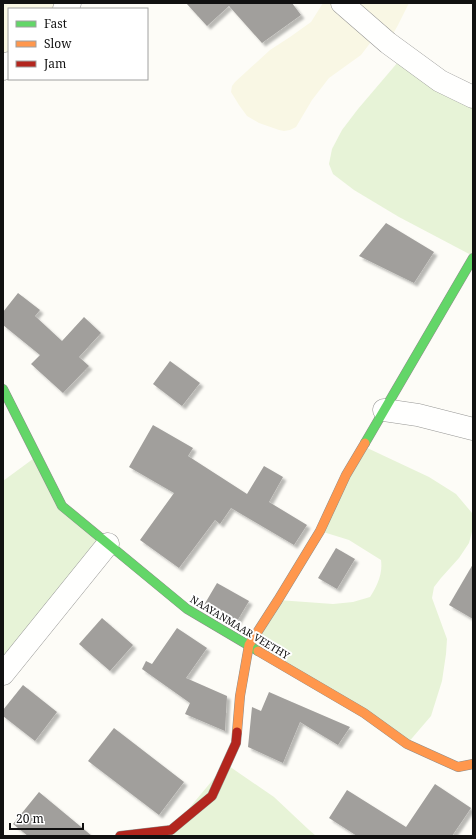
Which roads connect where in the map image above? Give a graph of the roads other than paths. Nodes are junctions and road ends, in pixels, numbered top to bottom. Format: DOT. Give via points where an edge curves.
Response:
graph roads {
  1 [pos="342,3"];
  2 [pos="473,97"];
  3 [pos="473,258"];
  4 [pos="3,389"];
  5 [pos="384,410"];
  6 [pos="473,429"];
  7 [pos="108,544"];
  8 [pos="249,645"];
  9 [pos="3,674"];
  10 [pos="473,764"];
  11 [pos="120,836"];
  1 -- 2 [label="street" via="388,43 440,81"];
  3 -- 5 [label="street"];
  4 -- 7 [label="street, NAAYANMAAR VEETHY" via="62,506"];
  5 -- 6 [label="street" via="418,415"];
  5 -- 8 [label="street" via="346,475 320,531"];
  7 -- 8 [label="street, NAAYANMAAR VEETHY" via="187,609"];
  7 -- 9 [label="street"];
  8 -- 10 [label="street, NAAYANMAAR VEETHY" via="364,713 408,744 458,767"];
  8 -- 11 [label="street" via="240,696 236,743 212,796 171,830"];
}
